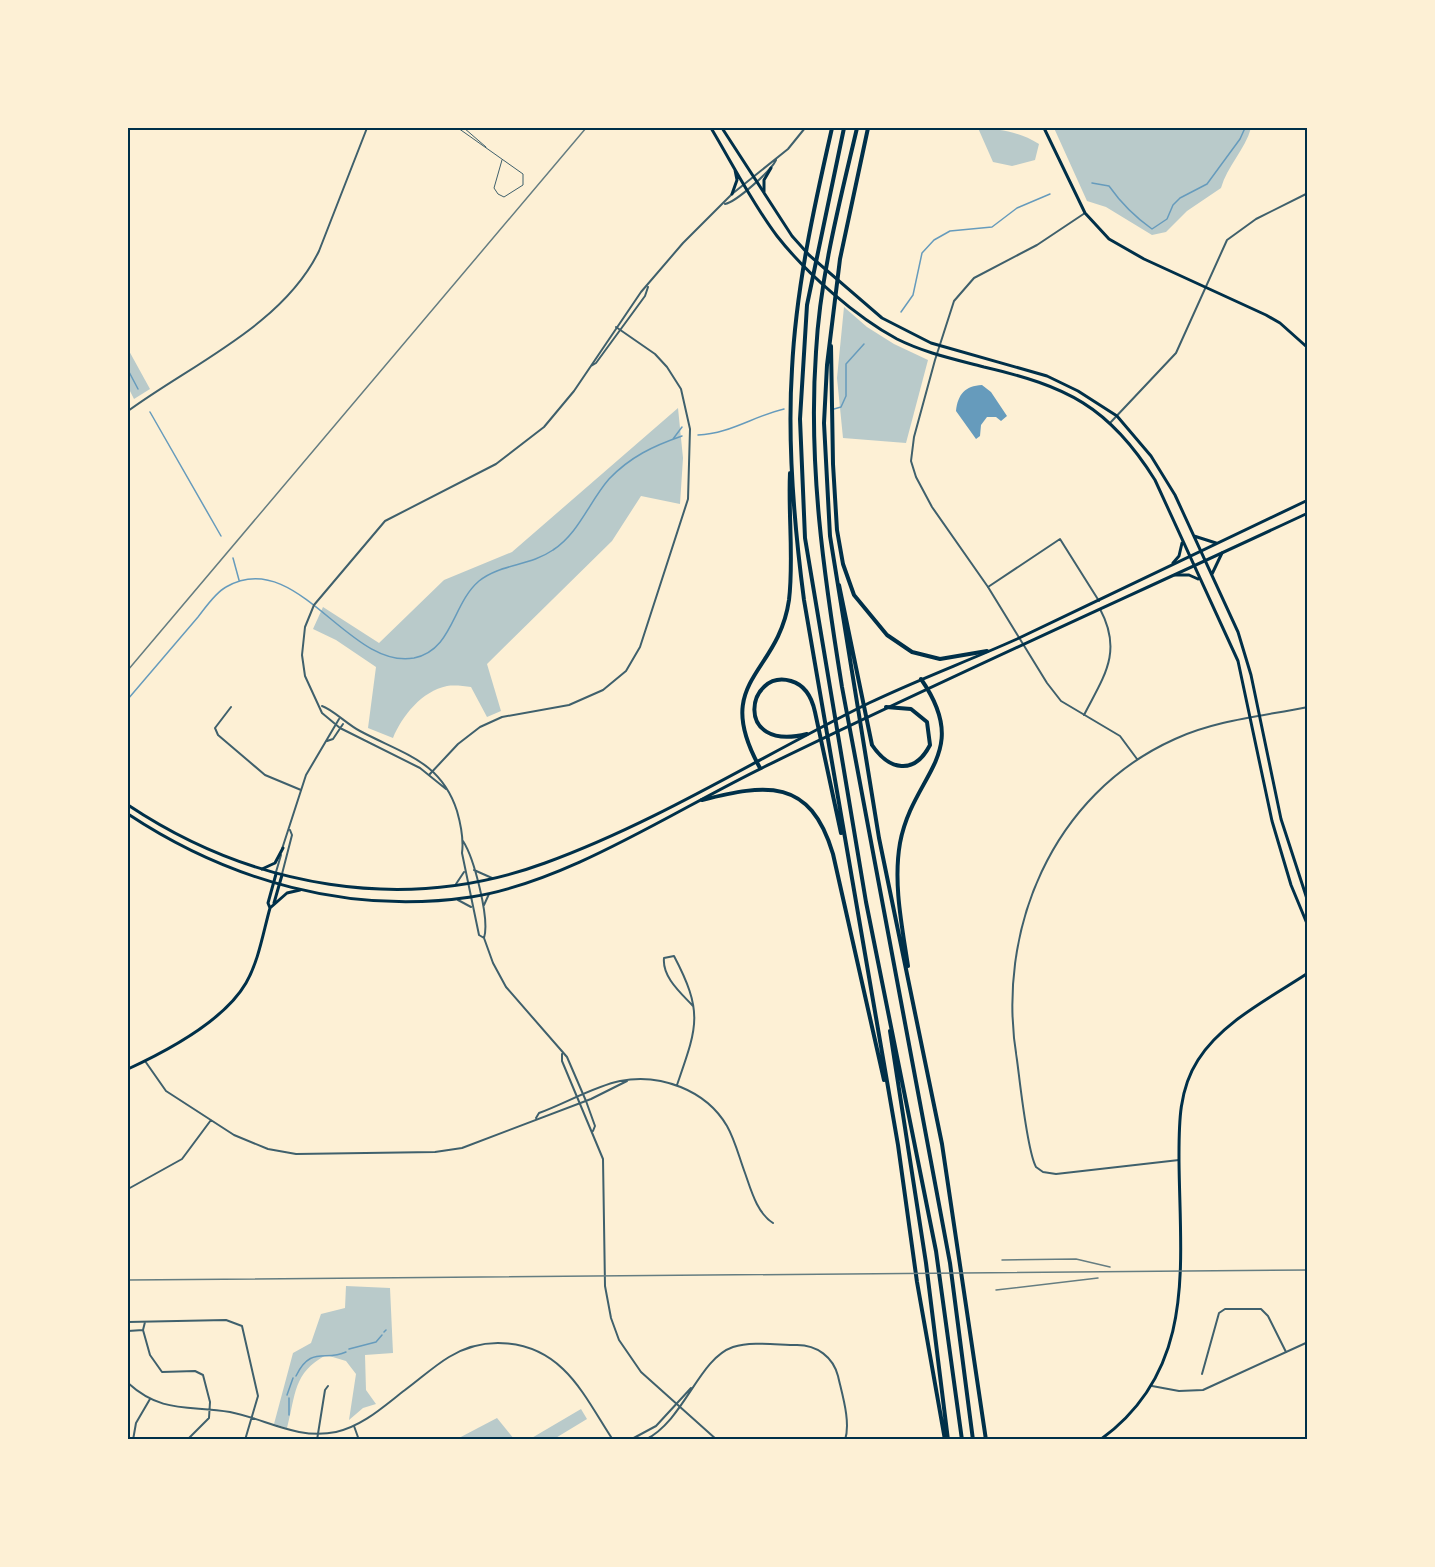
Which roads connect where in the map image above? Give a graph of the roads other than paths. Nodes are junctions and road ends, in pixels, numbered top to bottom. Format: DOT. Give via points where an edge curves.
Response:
graph roads {
  1 [pos="214,128"];
  2 [pos="221,128"];
  3 [pos="367,128"];
  4 [pos="458,128"];
  5 [pos="464,128"];
  6 [pos="711,128"];
  7 [pos="722,128"];
  8 [pos="805,128"];
  9 [pos="832,128"];
  10 [pos="844,128"];
  11 [pos="857,128"];
  12 [pos="868,128"];
  13 [pos="1044,128"];
  14 [pos="487,148"];
  15 [pos="777,159"];
  16 [pos="502,160"];
  17 [pos="735,168"];
  18 [pos="771,168"];
  19 [pos="754,176"];
  20 [pos="757,181"];
  21 [pos="745,184"];
  22 [pos="748,189"];
  23 [pos="1308,193"];
  24 [pos="732,194"];
  25 [pos="764,194"];
  26 [pos="725,204"];
  27 [pos="1085,213"];
  28 [pos="648,286"];
  29 [pos="1206,286"];
  30 [pos="616,327"];
  31 [pos="620,329"];
  32 [pos="830,330"];
  33 [pos="939,346"];
  34 [pos="1308,348"];
  35 [pos="936,355"];
  36 [pos="591,366"];
  37 [pos="128,411"];
  38 [pos="1117,416"];
  39 [pos="1110,423"];
  40 [pos="791,445"];
  41 [pos="1308,500"];
  42 [pos="1308,513"];
  43 [pos="1192,535"];
  44 [pos="1182,541"];
  45 [pos="1218,544"];
  46 [pos="1200,552"];
  47 [pos="1223,552"];
  48 [pos="832,556"];
  49 [pos="1189,558"];
  50 [pos="1205,562"];
  51 [pos="1193,566"];
  52 [pos="1164,569"];
  53 [pos="1173,576"];
  54 [pos="1212,576"];
  55 [pos="1200,581"];
  56 [pos="988,587"];
  57 [pos="1099,601"];
  58 [pos="1100,609"];
  59 [pos="987,651"];
  60 [pos="921,679"];
  61 [pos="927,688"];
  62 [pos="322,706"];
  63 [pos="231,707"];
  64 [pos="886,707"];
  65 [pos="1308,707"];
  66 [pos="1084,715"];
  67 [pos="1259,717"];
  68 [pos="1250,718"];
  69 [pos="339,719"];
  70 [pos="344,723"];
  71 [pos="336,725"];
  72 [pos="340,728"];
  73 [pos="807,734"];
  74 [pos="327,741"];
  75 [pos="1137,759"];
  76 [pos="756,761"];
  77 [pos="760,768"];
  78 [pos="433,770"];
  79 [pos="429,775"];
  80 [pos="446,789"];
  81 [pos="301,790"];
  82 [pos="702,800"];
  83 [pos="128,805"];
  84 [pos="128,814"];
  85 [pos="290,830"];
  86 [pos="463,841"];
  87 [pos="283,848"];
  88 [pos="850,868"];
  89 [pos="261,869"];
  90 [pos="465,869"];
  91 [pos="474,870"];
  92 [pos="276,874"];
  93 [pos="282,875"];
  94 [pos="492,878"];
  95 [pos="477,881"];
  96 [pos="468,883"];
  97 [pos="273,884"];
  98 [pos="453,885"];
  99 [pos="279,886"];
  100 [pos="300,890"];
  101 [pos="490,892"];
  102 [pos="480,895"];
  103 [pos="470,897"];
  104 [pos="455,899"];
  105 [pos="1308,902"];
  106 [pos="274,904"];
  107 [pos="270,908"];
  108 [pos="483,908"];
  109 [pos="473,909"];
  110 [pos="1308,926"];
  111 [pos="484,938"];
  112 [pos="1308,973"];
  113 [pos="884,992"];
  114 [pos="693,1006"];
  115 [pos="915,1009"];
  116 [pos="562,1054"];
  117 [pos="145,1061"];
  118 [pos="128,1069"];
  119 [pos="627,1081"];
  120 [pos="677,1085"];
  121 [pos="584,1096"];
  122 [pos="578,1098"];
  123 [pos="586,1101"];
  124 [pos="579,1103"];
  125 [pos="536,1118"];
  126 [pos="211,1120"];
  127 [pos="593,1131"];
  128 [pos="898,1145"];
  129 [pos="1179,1160"];
  130 [pos="128,1189"];
  131 [pos="774,1223"];
  132 [pos="128,1322"];
  133 [pos="145,1322"];
  134 [pos="142,1330"];
  135 [pos="128,1331"];
  136 [pos="1308,1342"];
  137 [pos="1286,1352"];
  138 [pos="1202,1374"];
  139 [pos="128,1383"];
  140 [pos="328,1386"];
  141 [pos="1152,1386"];
  142 [pos="693,1388"];
  143 [pos="150,1399"];
  144 [pos="676,1403"];
  145 [pos="681,1407"];
  146 [pos="209,1410"];
  147 [pos="252,1418"];
  148 [pos="354,1426"];
  149 [pos="318,1434"];
  150 [pos="133,1440"];
  151 [pos="188,1440"];
  152 [pos="245,1440"];
  153 [pos="317,1440"];
  154 [pos="359,1440"];
  155 [pos="613,1440"];
  156 [pos="630,1440"];
  157 [pos="645,1440"];
  158 [pos="717,1440"];
  159 [pos="845,1440"];
  160 [pos="946,1440"];
  161 [pos="962,1440"];
  162 [pos="973,1440"];
  163 [pos="986,1440"];
  164 [pos="1100,1440"];
  1 -- 2 [label="street"];
  3 -- 37 [label="street" via="320,251 287,298"];
  4 -- 14 [label="lane"];
  5 -- 14 [label="lane"];
  6 -- 17 [label="main road"];
  7 -- 19 [label="main road"];
  8 -- 15 [label="street"];
  9 -- 40 [label="highway" via="802,274 792,368"];
  10 -- 113 [label="highway" via="811,281 802,363 805,538 852,826"];
  11 -- 162 [label="highway" via="830,249 816,349 813,417 822,557 846,710 950,1263"];
  12 -- 32 [label="highway" via="840,259"];
  13 -- 27 [label="main road"];
  14 -- 16 [label="lane"];
  15 -- 18 [label="street"];
  15 -- 19 [label="street"];
  16 -- 16 [label="lane" via="494,188 504,197 523,186 525,177"];
  17 -- 21 [label="main road"];
  17 -- 24 [label="main road" via="737,180"];
  18 -- 20 [label="street"];
  18 -- 25 [label="main road" via="764,180"];
  19 -- 20 [label="main road"];
  19 -- 21 [label="street"];
  20 -- 22 [label="street"];
  20 -- 25 [label="main road"];
  21 -- 22 [label="main road"];
  21 -- 24 [label="street"];
  22 -- 26 [label="street"];
  22 -- 35 [label="main road" via="787,248 854,309 898,339"];
  23 -- 29 [label="street" via="1256,219 1227,240"];
  24 -- 26 [label="street"];
  25 -- 33 [label="main road" via="792,236 838,280 882,318"];
  26 -- 28 [label="street" via="683,243"];
  27 -- 29 [label="main road" via="1118,246"];
  27 -- 33 [label="street" via="1037,245 974,278 954,301"];
  28 -- 30 [label="street"];
  28 -- 31 [label="street"];
  29 -- 34 [label="main road" via="1280,323"];
  29 -- 38 [label="street" via="1173,356"];
  30 -- 31 [label="street"];
  30 -- 36 [label="street"];
  31 -- 36 [label="street"];
  31 -- 78 [label="street" via="667,367 681,389 690,429 688,499 640,647 619,677 590,698 502,717 473,733"];
  32 -- 48 [label="highway" via="824,423"];
  32 -- 59 [label="highway" via="837,530 847,582 862,607 887,635 912,652 940,658"];
  33 -- 35 [label="street"];
  33 -- 38 [label="main road" via="1047,376"];
  35 -- 39 [label="main road" via="1045,383 1094,408"];
  35 -- 56 [label="street" via="911,461 932,507"];
  36 -- 62 [label="street" via="532,439 496,464 385,521 316,600 303,636 304,670"];
  38 -- 39 [label="street"];
  38 -- 43 [label="main road" via="1164,474"];
  39 -- 44 [label="main road" via="1141,457"];
  40 -- 76 [label="highway" via="789,600 779,633 746,691 741,710 742,729"];
  40 -- 88 [label="highway" via="804,600"];
  41 -- 45 [label="main road"];
  42 -- 47 [label="main road"];
  43 -- 45 [label="main road"];
  43 -- 46 [label="main road"];
  44 -- 49 [label="main road"];
  44 -- 52 [label="main road" via="1179,556"];
  45 -- 46 [label="main road"];
  46 -- 49 [label="main road"];
  46 -- 50 [label="main road"];
  47 -- 50 [label="main road"];
  47 -- 54 [label="main road"];
  48 -- 64 [label="highway" via="872,745 890,764 917,762 930,745 927,722 911,709"];
  48 -- 115 [label="highway" via="879,838"];
  49 -- 51 [label="main road"];
  49 -- 52 [label="main road"];
  50 -- 51 [label="main road"];
  50 -- 54 [label="main road"];
  51 -- 53 [label="main road"];
  51 -- 55 [label="main road"];
  52 -- 57 [label="main road"];
  53 -- 55 [label="main road" via="1189,575"];
  53 -- 58 [label="main road"];
  54 -- 67 [label="main road" via="1245,652"];
  55 -- 68 [label="main road" via="1235,655"];
  56 -- 57 [label="street" via="1060,539"];
  56 -- 66 [label="street" via="1047,683 1061,701"];
  57 -- 59 [label="main road"];
  58 -- 61 [label="main road"];
  58 -- 66 [label="street" via="1110,632 1112,651 1105,675"];
  59 -- 60 [label="main road"];
  60 -- 61 [label="highway"];
  60 -- 73 [label="main road"];
  61 -- 64 [label="main road"];
  61 -- 115 [label="highway" via="942,723 942,746 906,821 898,860 900,914"];
  62 -- 69 [label="street"];
  62 -- 71 [label="street" via="322,713"];
  63 -- 81 [label="street" via="215,728 218,735 266,775"];
  64 -- 77 [label="main road"];
  65 -- 67 [label="street"];
  66 -- 75 [label="street" via="1120,736"];
  67 -- 68 [label="street"];
  67 -- 105 [label="main road" via="1281,819"];
  68 -- 75 [label="street" via="1197,730"];
  68 -- 110 [label="main road" via="1279,850"];
  69 -- 70 [label="street"];
  69 -- 71 [label="street"];
  70 -- 72 [label="street"];
  70 -- 78 [label="street"];
  71 -- 72 [label="street"];
  71 -- 74 [label="street"];
  72 -- 74 [label="street"];
  72 -- 79 [label="street"];
  73 -- 76 [label="main road"];
  73 -- 88 [label="highway" via="778,738 761,729 753,707 765,685 787,680 798,684 813,705"];
  74 -- 81 [label="street" via="309,768"];
  75 -- 129 [label="street" via="1083,806 1054,846 1036,880 1014,959 1013,1034 1033,1160 1038,1169 1056,1173"];
  76 -- 77 [label="highway"];
  76 -- 94 [label="main road" via="590,844"];
  77 -- 82 [label="main road"];
  78 -- 79 [label="street"];
  78 -- 80 [label="street"];
  79 -- 80 [label="street"];
  80 -- 86 [label="street" via="456,809"];
  81 -- 85 [label="street"];
  82 -- 101 [label="main road" via="564,868"];
  82 -- 128 [label="highway" via="745,789 772,789 804,804 824,828 871,1016"];
  83 -- 89 [label="main road" via="194,843"];
  84 -- 97 [label="main road" via="206,860"];
  85 -- 87 [label="street"];
  85 -- 93 [label="street" via="292,836"];
  86 -- 90 [label="street"];
  86 -- 91 [label="street"];
  87 -- 89 [label="main road" via="275,863"];
  87 -- 92 [label="street"];
  88 -- 128 [label="highway"];
  89 -- 92 [label="main road"];
  90 -- 96 [label="street"];
  90 -- 98 [label="street"];
  91 -- 94 [label="street"];
  91 -- 95 [label="street"];
  92 -- 93 [label="main road"];
  92 -- 97 [label="main road"];
  93 -- 98 [label="main road" via="364,890"];
  93 -- 99 [label="main road"];
  94 -- 95 [label="main road"];
  95 -- 96 [label="main road"];
  95 -- 102 [label="street"];
  96 -- 98 [label="main road"];
  96 -- 103 [label="street"];
  97 -- 99 [label="main road"];
  97 -- 107 [label="main road"];
  99 -- 100 [label="main road"];
  99 -- 106 [label="main road"];
  100 -- 104 [label="main road" via="372,899"];
  100 -- 106 [label="main road" via="287,893"];
  101 -- 102 [label="main road"];
  101 -- 108 [label="street"];
  102 -- 103 [label="main road"];
  102 -- 108 [label="street"];
  103 -- 104 [label="main road"];
  103 -- 109 [label="street"];
  104 -- 109 [label="street"];
  106 -- 107 [label="main road"];
  107 -- 117 [label="main road" via="254,965 237,996 186,1037"];
  108 -- 111 [label="street"];
  109 -- 111 [label="street" via="479,935"];
  111 -- 116 [label="street" via="507,987"];
  112 -- 129 [label="main road" via="1220,1033 1197,1061 1182,1099"];
  113 -- 160 [label="highway" via="929,1282"];
  113 -- 161 [label="highway" via="938,1263"];
  114 -- 114 [label="street" via="689,984 674,956 664,957 665,969 675,987"];
  114 -- 120 [label="street" via="695,1033"];
  115 -- 163 [label="highway" via="942,1144"];
  116 -- 121 [label="street" via="567,1057"];
  116 -- 122 [label="street"];
  117 -- 118 [label="main road"];
  117 -- 126 [label="street" via="166,1091"];
  119 -- 120 [label="street" via="654,1080"];
  119 -- 121 [label="street"];
  119 -- 123 [label="street"];
  120 -- 131 [label="street" via="703,1099 726,1124 755,1200 767,1220"];
  121 -- 122 [label="street"];
  121 -- 123 [label="street"];
  122 -- 124 [label="street"];
  122 -- 125 [label="street" via="539,1113"];
  123 -- 124 [label="street"];
  123 -- 127 [label="street" via="595,1126"];
  124 -- 125 [label="street"];
  124 -- 127 [label="street"];
  125 -- 126 [label="street" via="462,1148 441,1152 306,1154 268,1149"];
  126 -- 130 [label="street" via="183,1159"];
  127 -- 144 [label="street" via="603,1159 605,1286 611,1318 619,1340 641,1372"];
  128 -- 160 [label="highway" via="914,1264"];
  129 -- 141 [label="main road" via="1178,1316 1170,1348"];
  132 -- 133 [label="street"];
  133 -- 134 [label="street"];
  133 -- 147 [label="street" via="226,1320 242,1326 258,1396"];
  134 -- 135 [label="street"];
  134 -- 146 [label="street" via="150,1355 162,1372 195,1371 203,1375"];
  136 -- 137 [label="street"];
  137 -- 138 [label="street" via="1261,1309 1225,1309 1219,1313"];
  137 -- 141 [label="street" via="1203,1390"];
  139 -- 143 [label="street"];
  140 -- 149 [label="street"];
  141 -- 164 [label="main road" via="1132,1412"];
  142 -- 144 [label="street"];
  142 -- 145 [label="street"];
  142 -- 159 [label="street" via="716,1359 733,1347 811,1347 824,1353 836,1368 847,1429"];
  143 -- 146 [label="street" via="177,1408"];
  143 -- 150 [label="street" via="136,1423"];
  144 -- 145 [label="street"];
  144 -- 156 [label="street" via="656,1426"];
  145 -- 157 [label="street" via="666,1425"];
  145 -- 158 [label="street"];
  146 -- 147 [label="street"];
  146 -- 151 [label="street" via="208,1420"];
  147 -- 149 [label="street" via="292,1431"];
  147 -- 152 [label="street"];
  148 -- 149 [label="street"];
  148 -- 154 [label="street"];
  148 -- 155 [label="street" via="448,1358 472,1347 502,1343 546,1355 563,1369"];
  149 -- 153 [label="street"];
}
